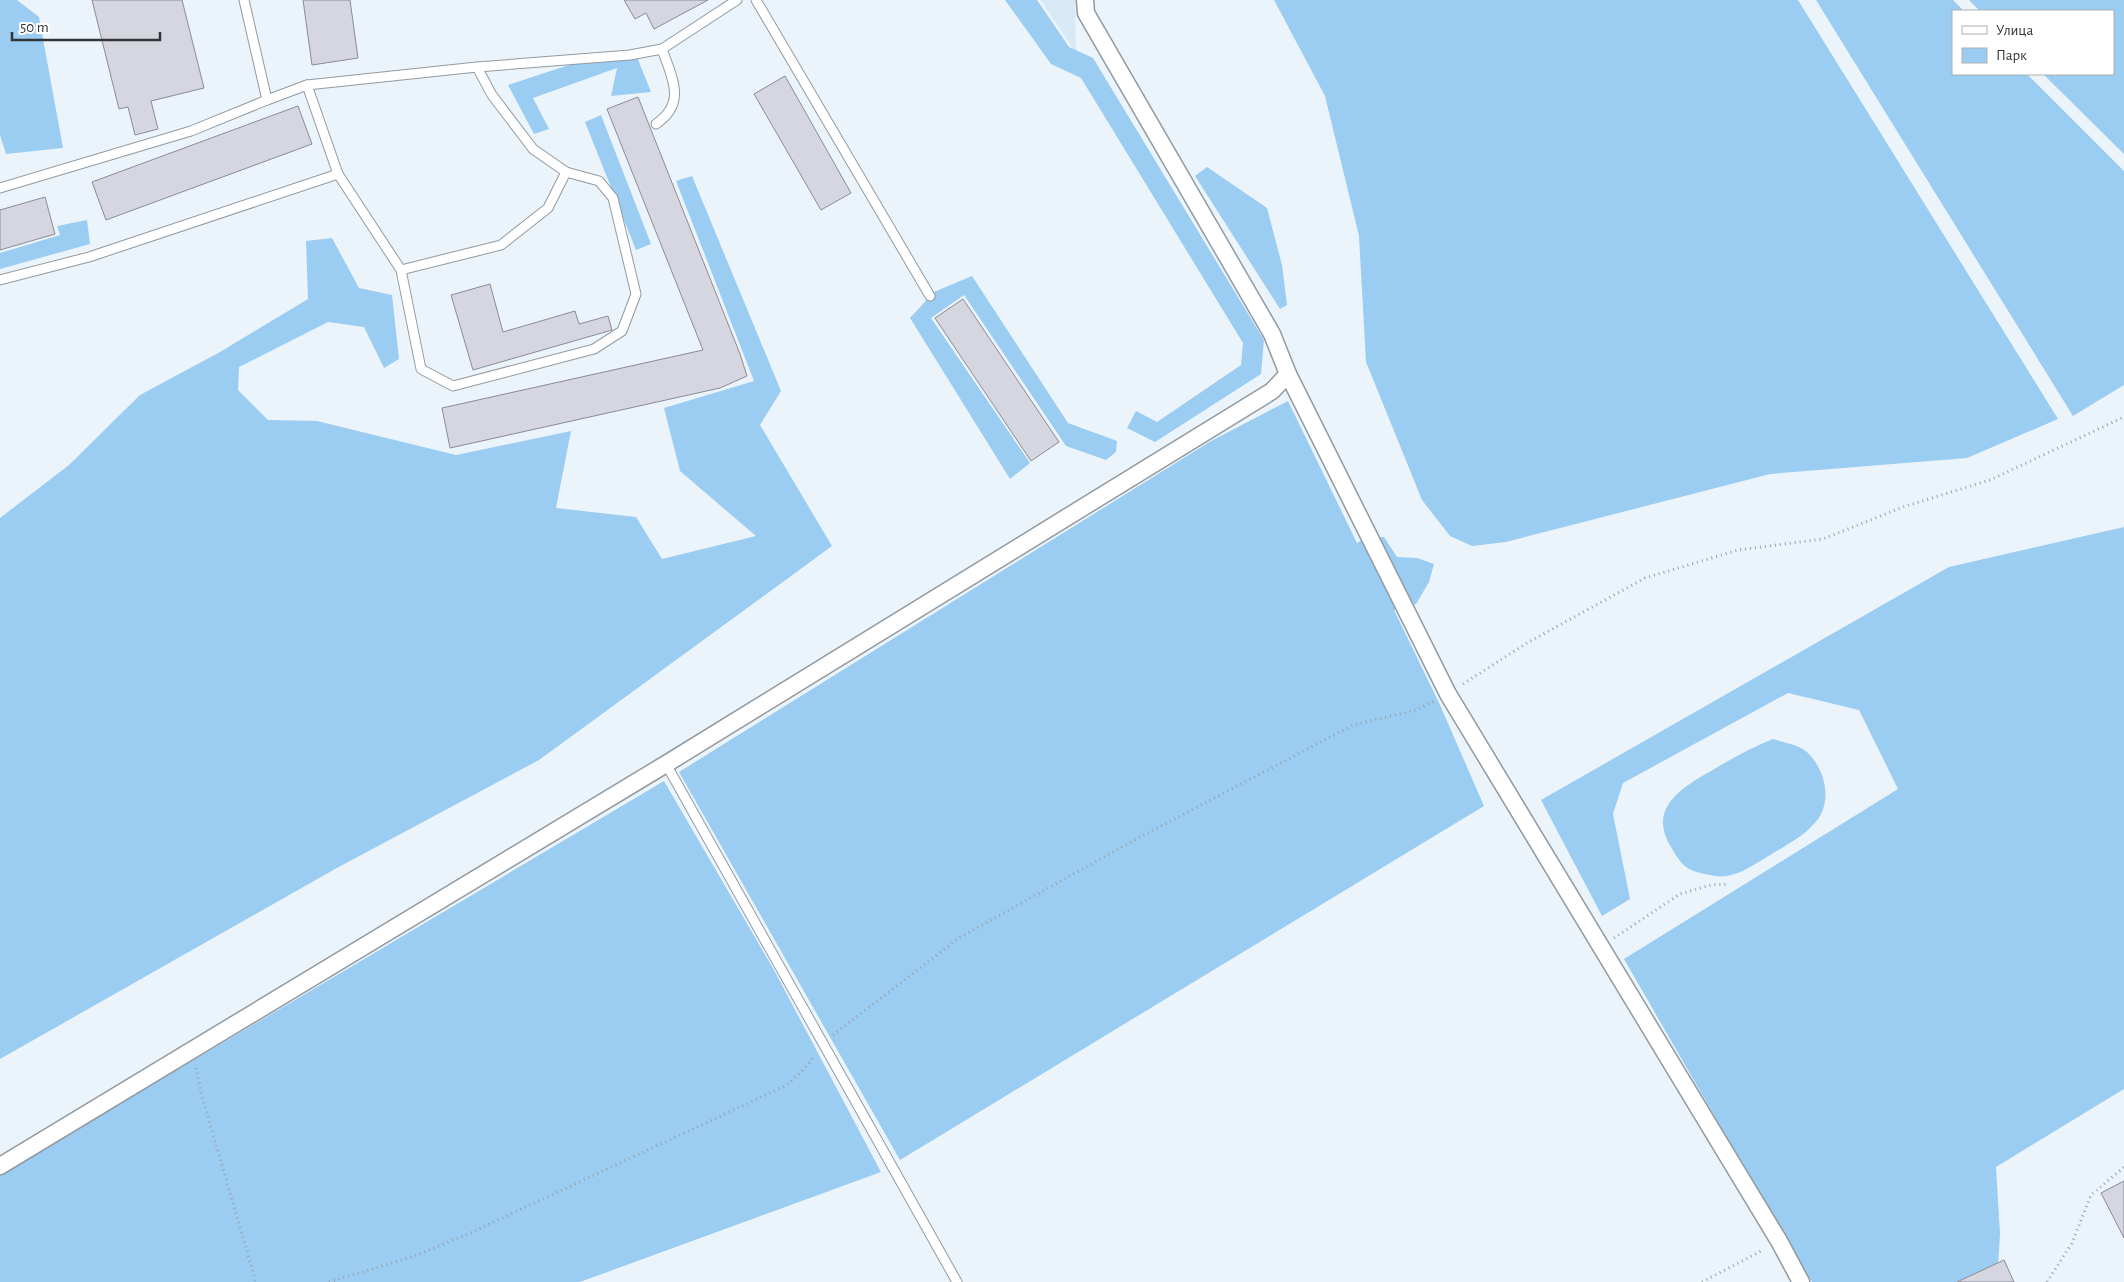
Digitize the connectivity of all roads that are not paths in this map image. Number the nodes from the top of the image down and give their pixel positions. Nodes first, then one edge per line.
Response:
1 (244, 0) edge
2 (737, 0) edge
3 (756, 0) edge
4 (1085, 0) edge
5 (662, 49) junction
6 (477, 67) junction
7 (307, 85) junction
8 (267, 100) junction
9 (656, 124) dead end
10 (566, 172) junction
11 (338, 174) junction
12 (0, 188) edge
13 (401, 270) junction
14 (0, 280) edge
15 (930, 296) dead end
16 (1288, 374) junction
17 (666, 764) junction
18 (0, 1166) edge
19 (957, 1282) edge
20 (1801, 1282) edge

1 - 8 lane
2 - 5 lane
3 - 15 lane
4 - 16 street
5 - 6 lane
5 - 9 lane
6 - 7 lane
6 - 10 lane
7 - 8 lane
7 - 11 lane
8 - 12 lane
10 - 13 lane
10 - 13 lane
11 - 13 lane
11 - 14 lane
16 - 17 street
16 - 20 street
17 - 18 street
17 - 19 lane

